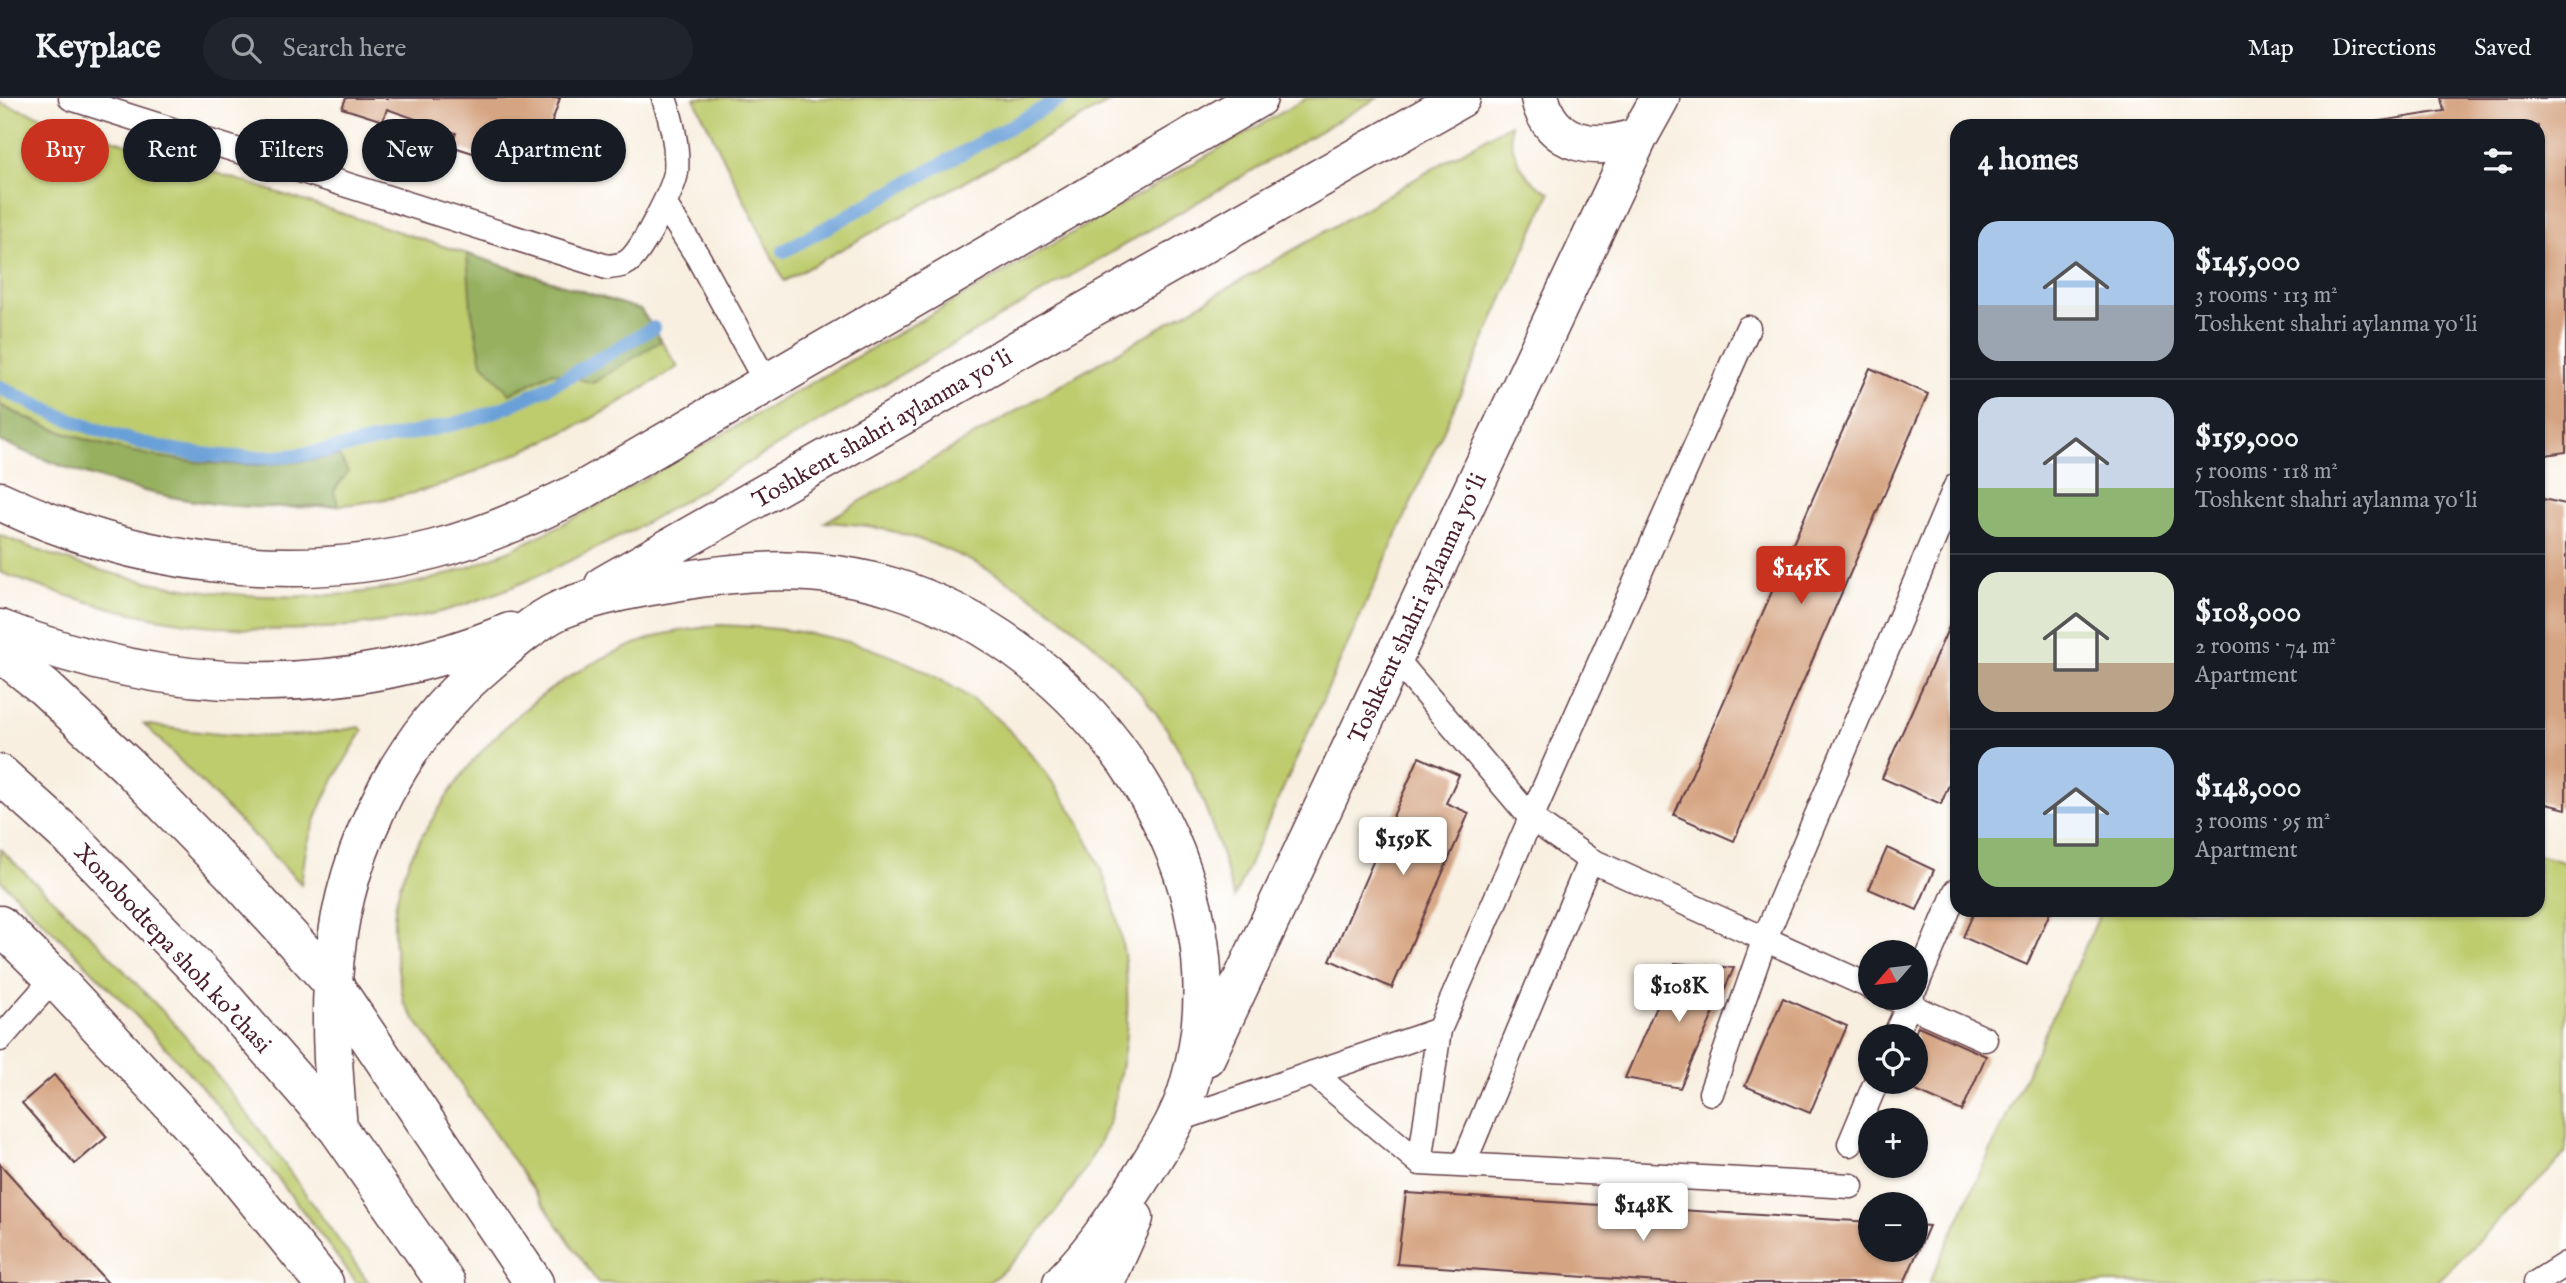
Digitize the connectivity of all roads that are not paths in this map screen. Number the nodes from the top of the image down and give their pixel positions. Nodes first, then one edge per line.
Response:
1 (71, 98) edge
2 (664, 98) edge
3 (1258, 98) edge
4 (1461, 98) edge
5 (1540, 98) edge
6 (1660, 98) edge
7 (1639, 136) junction
8 (665, 205) junction
9 (1748, 328) dead end
10 (767, 384) junction
11 (0, 500) edge
12 (1950, 500) edge
13 (558, 611) junction
14 (0, 629) edge
15 (0, 652) edge
16 (1394, 657) junction
17 (0, 774) edge
18 (1531, 818) junction
19 (1590, 860) junction
20 (1950, 904) edge
21 (0, 925) edge
22 (1765, 938) junction
23 (1928, 951) edge
24 (54, 978) junction
25 (1858, 981) edge
26 (333, 984) junction
27 (1928, 1008) edge
28 (1439, 1030) junction
29 (0, 1039) edge
30 (1985, 1040) dead end
31 (1313, 1073) junction
32 (1711, 1093) dead end
33 (1871, 1094) edge
34 (1177, 1120) junction
35 (338, 1129) junction
36 (1850, 1144) dead end
37 (1420, 1163) junction
38 (1464, 1165) junction
39 (1851, 1186) dead end
40 (2566, 1264) edge
41 (324, 1283) edge
42 (446, 1283) edge
43 (534, 1283) edge
44 (1062, 1283) edge
45 (1105, 1283) edge
46 (2536, 1283) edge

1 - 8 lane
2 - 8 lane
3 - 10 highway
4 - 13 highway, Toshkent shahri aylanma yoʻli
5 - 7 highway
6 - 7 highway, Toshkent shahri aylanma yoʻli
7 - 16 highway, Toshkent shahri aylanma yoʻli
8 - 10 lane
9 - 18 lane
10 - 11 highway
12 - 22 lane
13 - 14 highway, Toshkent shahri aylanma yoʻli
13 - 26 highway, Toshkent shahri aylanma yoʻli
13 - 34 highway, Toshkent shahri aylanma yoʻli
15 - 26 highway
16 - 18 lane
16 - 34 highway, Toshkent shahri aylanma yoʻli
17 - 35 highway, Xonobodtepa shoh ko'chasi
18 - 19 lane
18 - 28 lane
19 - 22 lane
19 - 38 lane
20 - 23 lane
21 - 24 highway
22 - 25 lane
22 - 32 lane
24 - 29 lane
24 - 41 highway
26 - 35 highway, Toshkent shahri aylanma yoʻli
26 - 43 highway
27 - 30 lane
28 - 31 lane
28 - 37 lane
31 - 34 lane
31 - 37 lane
33 - 36 lane
34 - 44 highway, Toshkent shahri aylanma yoʻli
34 - 45 highway, Toshkent shahri aylanma yoʻli
35 - 42 highway, Xonobodtepa shoh ko'chasi
37 - 38 lane
38 - 39 lane
40 - 46 lane

